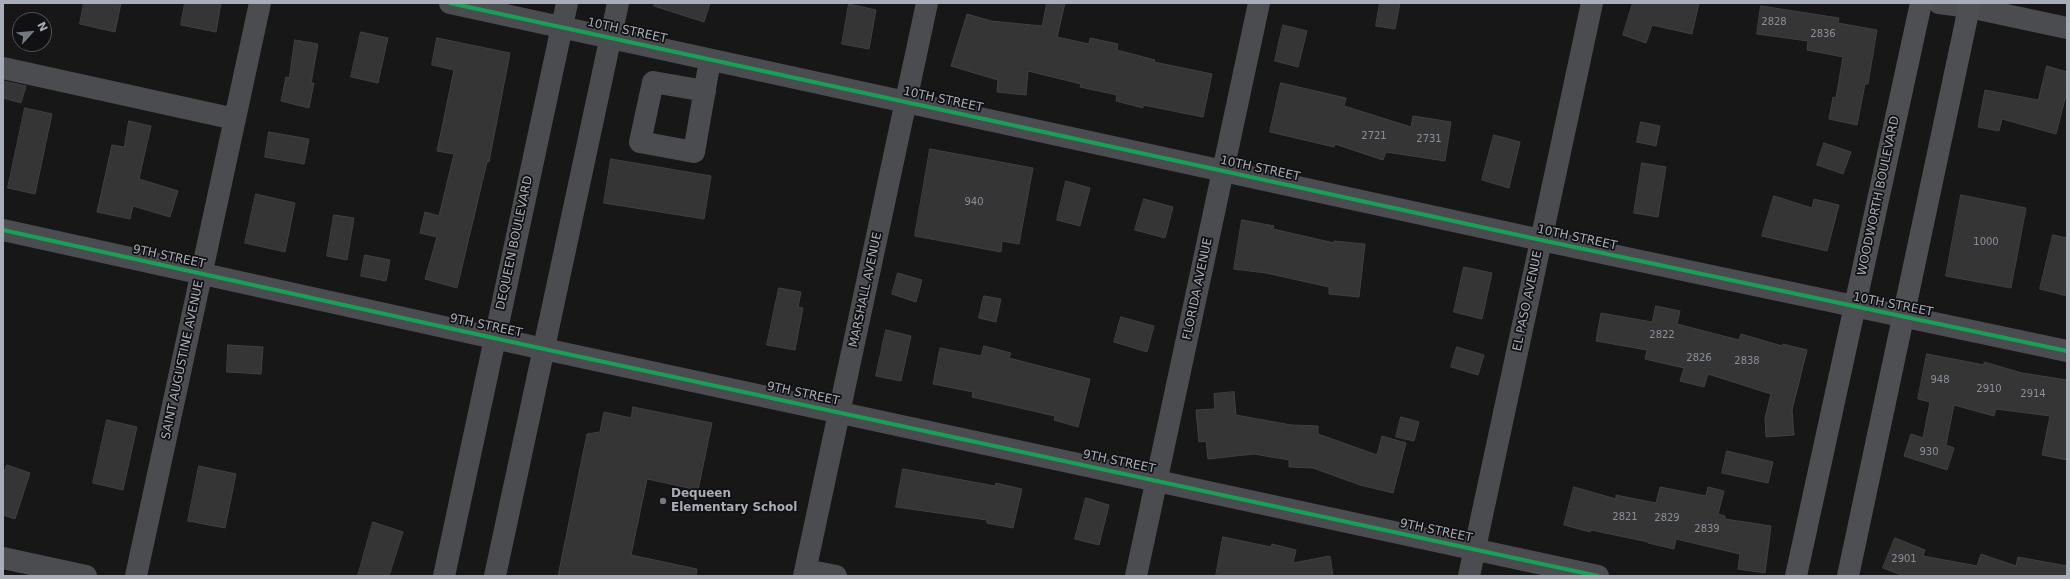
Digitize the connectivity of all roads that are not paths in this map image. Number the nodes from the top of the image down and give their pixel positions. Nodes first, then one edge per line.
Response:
1 (260, 3) edge
2 (450, 3) edge
3 (567, 3) edge
4 (618, 3) edge
5 (927, 3) edge
6 (1259, 3) edge
7 (1592, 3) edge
8 (1921, 3) edge
9 (1939, 3) edge
10 (1969, 5) edge
11 (562, 27) junction
12 (2067, 28) edge
13 (611, 38) junction
14 (710, 60) junction
15 (3, 68) edge
16 (705, 91) dead end
17 (906, 102) junction
18 (235, 119) junction
19 (1223, 171) junction
20 (3, 230) edge
21 (1541, 240) junction
22 (202, 274) junction
23 (1854, 308) junction
24 (1904, 317) junction
25 (495, 338) junction
26 (544, 349) junction
27 (2067, 351) edge
28 (840, 412) junction
29 (1156, 481) junction
30 (1475, 549) junction
31 (3, 558) edge
32 (805, 573) edge
33 (86, 576) edge
34 (136, 576) edge
35 (444, 576) edge
36 (495, 576) edge
37 (836, 576) edge
38 (1136, 576) edge
39 (1469, 576) edge
40 (1598, 576) edge
41 (1796, 576) edge
42 (1848, 576) edge

1 - 18 street, SAINT AUGUSTINE AVENUE
2 - 11 street, 10TH STREET
3 - 11 street, DEQUEEN BOULEVARD
4 - 13 street
5 - 17 street, MARSHALL AVENUE
6 - 19 street, FLORIDA AVENUE
7 - 21 street, EL PASO AVENUE
8 - 23 main road, WOODWORTH BOULEVARD
9 - 10 street
10 - 12 street
10 - 24 main road
11 - 13 street, 10TH STREET
11 - 25 street, DEQUEEN BOULEVARD
13 - 14 street, 10TH STREET
13 - 26 street
14 - 16 street
14 - 17 street, 10TH STREET
15 - 18 street
17 - 19 street, 10TH STREET
17 - 28 street, MARSHALL AVENUE
18 - 22 street, SAINT AUGUSTINE AVENUE
19 - 21 street, 10TH STREET
19 - 29 street, FLORIDA AVENUE
20 - 22 street, 9TH STREET
21 - 23 street, 10TH STREET
21 - 30 street, EL PASO AVENUE
22 - 25 street, 9TH STREET
22 - 34 street, SAINT AUGUSTINE AVENUE
23 - 24 street, 10TH STREET
23 - 41 main road, WOODWORTH BOULEVARD
24 - 27 street, 10TH STREET
24 - 42 main road
25 - 26 street, 9TH STREET
25 - 35 street, DEQUEEN BOULEVARD
26 - 28 street, 9TH STREET
26 - 36 street
28 - 29 street, 9TH STREET
28 - 32 street, MARSHALL AVENUE
29 - 30 street, 9TH STREET
29 - 38 street, FLORIDA AVENUE
30 - 39 street, EL PASO AVENUE
30 - 40 street, 9TH STREET
31 - 33 street
32 - 37 street

